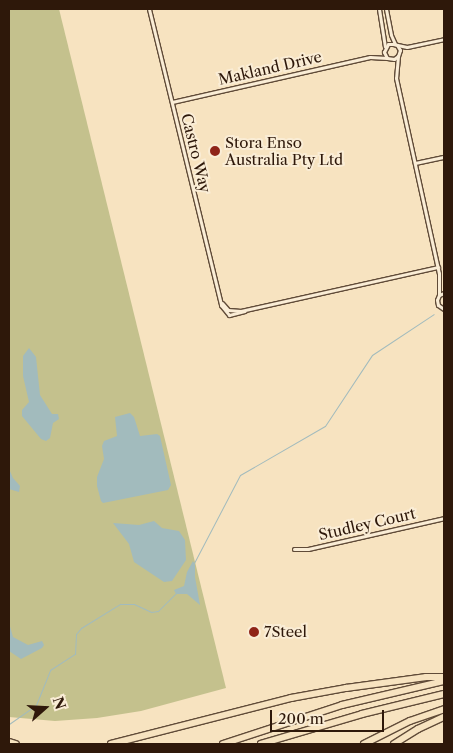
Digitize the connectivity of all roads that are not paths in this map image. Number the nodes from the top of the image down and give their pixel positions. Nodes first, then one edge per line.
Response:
1 (149, 9) edge
2 (379, 9) edge
3 (386, 9) edge
4 (444, 39) edge
5 (396, 45) junction
6 (407, 47) junction
7 (384, 49) junction
8 (399, 56) junction
9 (373, 57) junction
10 (388, 58) junction
11 (396, 70) junction
12 (172, 102) junction
13 (444, 156) edge
14 (415, 163) junction
15 (438, 267) junction
16 (441, 284) junction
17 (444, 289) edge
18 (444, 293) edge
19 (439, 295) junction
20 (444, 309) edge
21 (444, 518) edge
22 (294, 550) dead end
23 (444, 679) edge
24 (444, 694) edge
25 (444, 709) edge
26 (444, 717) edge
27 (9, 742) edge
28 (16, 744) edge
29 (111, 744) edge
30 (223, 744) edge
31 (262, 744) edge
32 (364, 744) edge
33 (394, 744) edge

1 - 12 street, Castro Way
2 - 7 street
3 - 5 street
4 - 6 street
5 - 6 street
5 - 7 street, Makland Drive
5 - 8 street
6 - 8 street
7 - 9 street, Makland Drive
7 - 10 street
8 - 10 street
8 - 11 street
9 - 10 street, Makland Drive
9 - 12 street, Makland Drive
10 - 11 street
11 - 14 street
12 - 15 street, Castro Way
13 - 14 street
14 - 15 street
15 - 16 street
16 - 17 street
16 - 19 street
18 - 19 street
19 - 20 street
21 - 22 street, Studley Court
23 - 29 highway
23 - 30 highway
24 - 31 highway
25 - 32 highway
26 - 33 highway
27 - 28 highway

